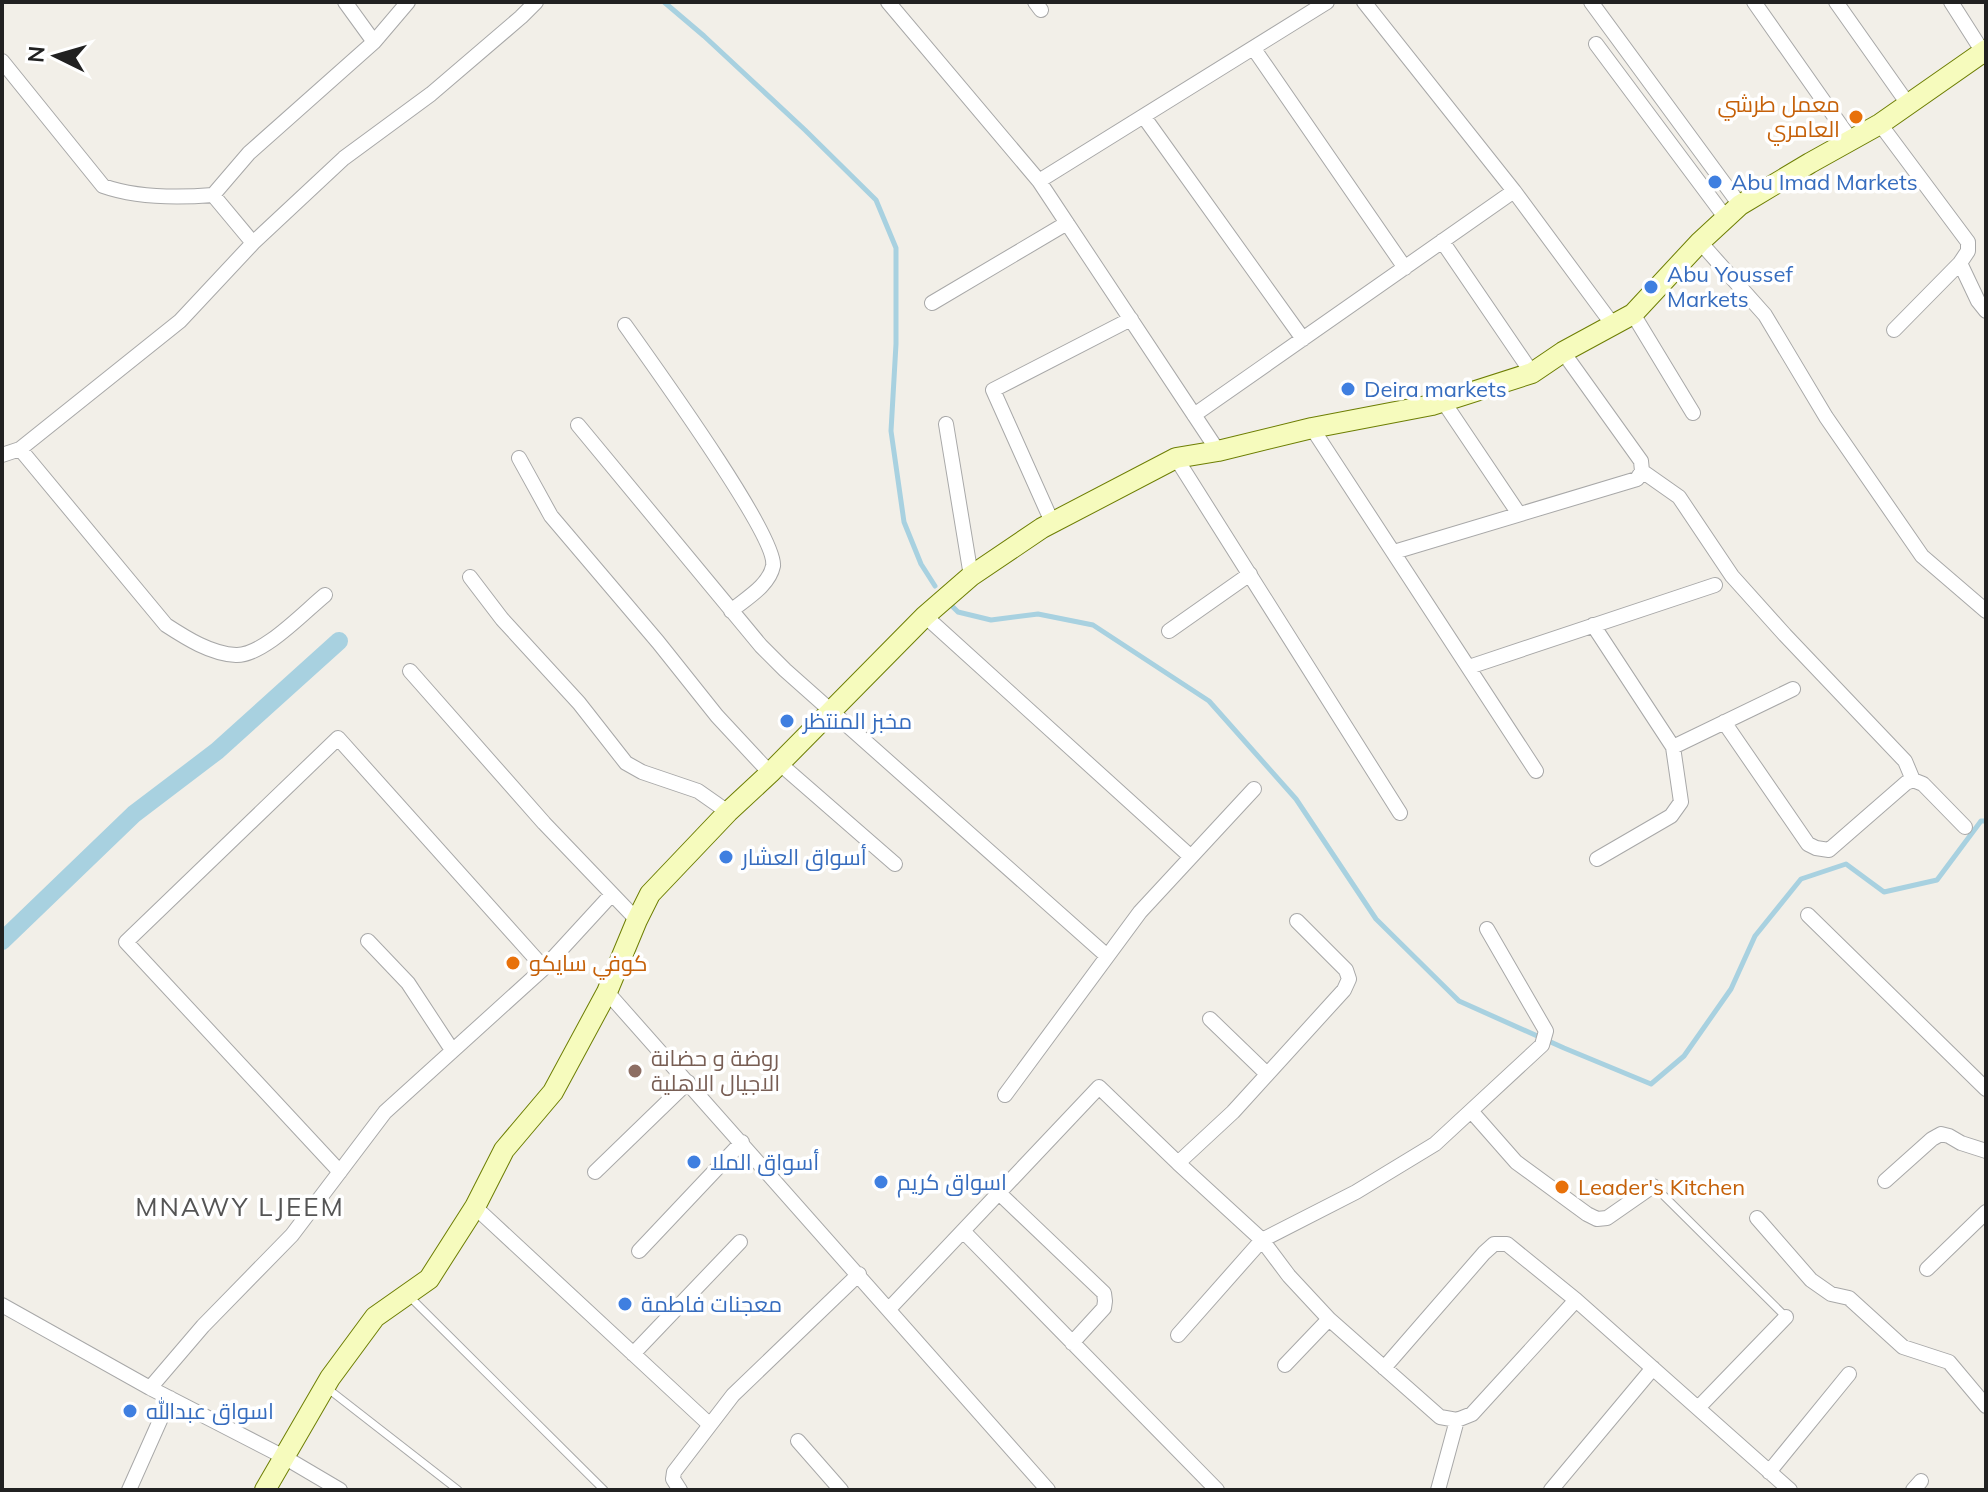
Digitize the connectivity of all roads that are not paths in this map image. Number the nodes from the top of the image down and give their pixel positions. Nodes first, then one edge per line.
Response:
1 (345, 2) edge
2 (408, 2) edge
3 (536, 2) edge
4 (888, 2) edge
5 (1327, 2) edge
6 (1364, 2) edge
7 (1591, 2) edge
8 (1754, 2) edge
9 (1836, 2) edge
10 (1951, 2) edge
11 (374, 42) junction
12 (1596, 44) dead end
13 (1254, 49) junction
14 (1985, 53) edge
15 (2, 61) edge
16 (1908, 104) junction
17 (1144, 117) junction
18 (1880, 124) junction
19 (1851, 140) junction
20 (1039, 181) junction
21 (1514, 191) junction
22 (213, 195) junction
23 (1732, 211) junction
24 (1067, 223) junction
25 (1442, 241) junction
26 (1700, 242) junction
27 (253, 243) junction
28 (1960, 263) junction
29 (1405, 268) junction
30 (932, 303) dead end
31 (1986, 311) edge
32 (1633, 314) junction
33 (1131, 319) junction
34 (625, 325) dead end
35 (1613, 325) junction
36 (1894, 330) dead end
37 (1303, 339) junction
38 (1563, 352) junction
39 (1532, 373) junction
40 (1443, 401) junction
41 (1693, 413) dead end
42 (1194, 415) junction
43 (946, 424) dead end
44 (578, 425) dead end
45 (1312, 428) junction
46 (20, 449) junction
47 (1218, 451) junction
48 (3, 454) edge
49 (519, 458) dead end
50 (1176, 458) junction
51 (1642, 471) junction
52 (1519, 514) junction
53 (1052, 522) junction
54 (1394, 552) junction
55 (1250, 574) junction
56 (971, 576) junction
57 (470, 577) dead end
58 (1715, 585) dead end
59 (325, 595) dead end
60 (731, 611) junction
61 (1986, 611) edge
62 (925, 616) junction
63 (1593, 625) junction
64 (1169, 631) dead end
65 (1469, 667) junction
66 (410, 671) dead end
67 (1793, 689) dead end
68 (831, 710) junction
69 (1724, 722) junction
70 (1673, 747) junction
71 (774, 768) junction
72 (1536, 771) dead end
73 (1913, 780) junction
74 (1254, 789) dead end
75 (728, 812) junction
76 (1400, 813) dead end
77 (1965, 827) dead end
78 (1191, 857) junction
79 (1597, 859) dead end
80 (895, 864) dead end
81 (612, 894) junction
82 (1808, 915) dead end
83 (637, 920) junction
84 (1297, 921) dead end
85 (1487, 929) dead end
86 (368, 941) dead end
87 (1107, 956) junction
88 (544, 968) junction
89 (607, 992) junction
90 (1210, 1019) dead end
91 (452, 1050) junction
92 (1267, 1074) junction
93 (688, 1082) junction
94 (1986, 1089) edge
95 (1005, 1095) dead end
96 (1472, 1112) junction
97 (742, 1142) junction
98 (1986, 1151) edge
99 (1178, 1163) junction
100 (340, 1172) junction
101 (595, 1172) dead end
102 (1885, 1181) dead end
103 (1653, 1186) joint
104 (999, 1193) junction
105 (475, 1207) junction
106 (1986, 1212) edge
107 (1757, 1218) dead end
108 (963, 1231) junction
109 (1262, 1240) junction
110 (740, 1242) dead end
111 (639, 1251) dead end
112 (1927, 1269) dead end
113 (859, 1274) junction
114 (407, 1295) junction
115 (1576, 1300) junction
116 (2, 1305) edge
117 (889, 1309) junction
118 (1786, 1317) joint
119 (1329, 1319) junction
120 (1178, 1335) dead end
121 (1072, 1343) junction
122 (633, 1354) junction
123 (1285, 1365) dead end
124 (1384, 1368) junction
125 (1653, 1368) junction
126 (1849, 1374) dead end
127 (325, 1386) junction
128 (150, 1388) junction
129 (170, 1398) junction
130 (1986, 1406) edge
131 (1698, 1408) junction
132 (1457, 1420) junction
133 (710, 1425) junction
134 (798, 1441) dead end
135 (284, 1457) junction
136 (1769, 1472) junction
137 (129, 1490) edge
138 (265, 1490) edge
139 (340, 1490) edge
140 (458, 1490) edge
141 (604, 1490) edge
142 (680, 1490) edge
143 (841, 1490) edge
144 (1048, 1490) edge
145 (1217, 1490) edge
146 (1438, 1490) edge
147 (1551, 1490) edge
148 (1790, 1490) edge

1 - 11 street
2 - 11 street
3 - 27 street
4 - 20 street
5 - 13 street
6 - 21 street
7 - 23 street
8 - 19 street
9 - 16 street
10 - 14 street
11 - 22 street
12 - 23 street
13 - 17 street
13 - 29 street
14 - 16 street
15 - 22 street
16 - 18 street
17 - 20 street
17 - 37 street
18 - 19 street
18 - 28 street
19 - 23 street
20 - 24 street
21 - 25 street
21 - 35 street
22 - 27 street
23 - 26 street
24 - 30 street
24 - 33 street
25 - 29 street
25 - 39 street
26 - 32 street
26 - 61 street
27 - 46 street
28 - 31 street
28 - 36 street
29 - 37 street
32 - 35 street
32 - 41 street
33 - 42 street
33 - 53 street
34 - 60 street
35 - 38 street
37 - 42 street
38 - 39 street
38 - 51 street
39 - 40 street
40 - 45 street
40 - 52 street
42 - 47 street
43 - 56 street
44 - 60 street
45 - 47 street
45 - 54 street
46 - 48 street
46 - 59 street
47 - 50 street
49 - 71 street
50 - 53 street
50 - 55 street
51 - 52 street
51 - 73 street
52 - 54 street
53 - 56 street
54 - 65 street
55 - 64 street
55 - 76 street
56 - 62 street
57 - 75 street
58 - 63 street
60 - 68 street
62 - 68 street
62 - 78 street
63 - 65 street
63 - 70 street
65 - 72 street
66 - 81 street
67 - 69 street
68 - 71 street
68 - 87 street
69 - 70 street
69 - 73 street
70 - 79 street
71 - 75 street
71 - 80 street
73 - 77 street
74 - 78 street
75 - 83 street
78 - 87 street
81 - 83 street
81 - 88 street
82 - 94 street
83 - 89 street
84 - 92 street
85 - 96 street
86 - 91 street
87 - 95 street
88 - 91 street
88 - 100 street
89 - 93 street
89 - 105 street
90 - 92 street
91 - 100 street
92 - 99 street
93 - 97 street
93 - 101 street
96 - 103 street
96 - 109 street
97 - 111 street
97 - 113 street
98 - 102 street
99 - 104 street
99 - 109 street
100 - 128 street
103 - 118 lane
104 - 108 street
104 - 121 street
105 - 114 street
105 - 122 street
106 - 112 street
107 - 130 street
108 - 117 street
108 - 121 street
109 - 119 street
109 - 120 street
110 - 122 street
113 - 117 street
113 - 133 street
114 - 127 street
114 - 141 lane
115 - 124 street
115 - 125 street
115 - 132 street
116 - 128 street
117 - 144 street
118 - 131 street
119 - 123 street
119 - 124 street
121 - 145 street
122 - 133 street
124 - 132 street
125 - 131 street
125 - 147 street
126 - 136 street
127 - 135 street
127 - 140 lane
128 - 129 street
129 - 135 street
129 - 137 street
131 - 136 street
132 - 146 street
133 - 142 street
134 - 143 street
135 - 138 street
135 - 139 street
136 - 148 street

